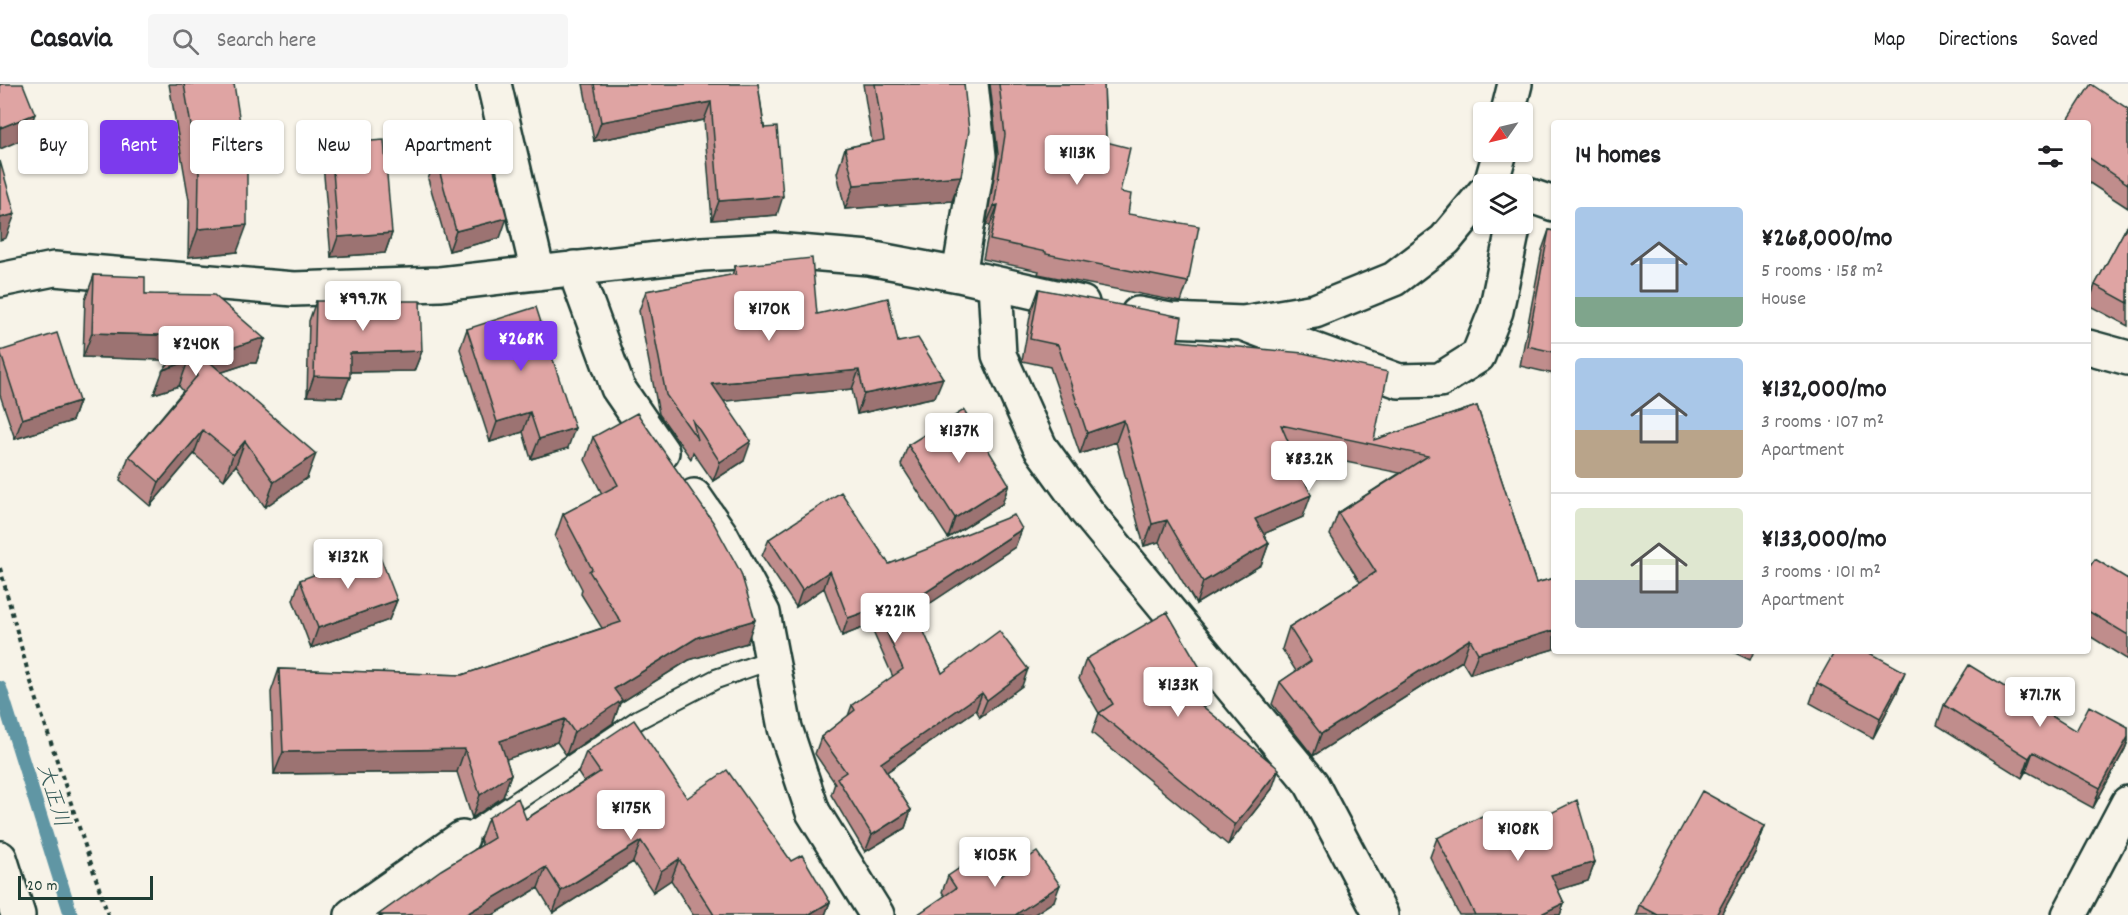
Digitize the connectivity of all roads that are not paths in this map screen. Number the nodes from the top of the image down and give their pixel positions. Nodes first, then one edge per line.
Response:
1 (494, 84) edge
2 (971, 84) edge
3 (1515, 84) edge
4 (1510, 102) edge
5 (1533, 195) edge
6 (1551, 203) edge
7 (1473, 209) edge
8 (1512, 234) edge
9 (574, 268) junction
10 (538, 273) junction
11 (958, 275) junction
12 (0, 280) edge
13 (995, 284) junction
14 (1243, 323) junction
15 (2091, 347) edge
16 (2128, 358) edge
17 (773, 660) junction
18 (2128, 803) edge
19 (462, 838) joint
20 (0, 858) edge
21 (18, 915) edge
22 (352, 915) edge
23 (877, 915) edge
24 (1381, 915) edge
25 (2069, 915) edge

1 - 10 street
2 - 11 street
3 - 4 street
5 - 6 street
7 - 14 street
8 - 14 street
9 - 10 street
9 - 11 street
9 - 17 street
10 - 12 street
11 - 13 street
13 - 14 street
13 - 24 street
15 - 16 street
17 - 19 lane
17 - 23 street
18 - 25 street
19 - 22 street
20 - 21 street

